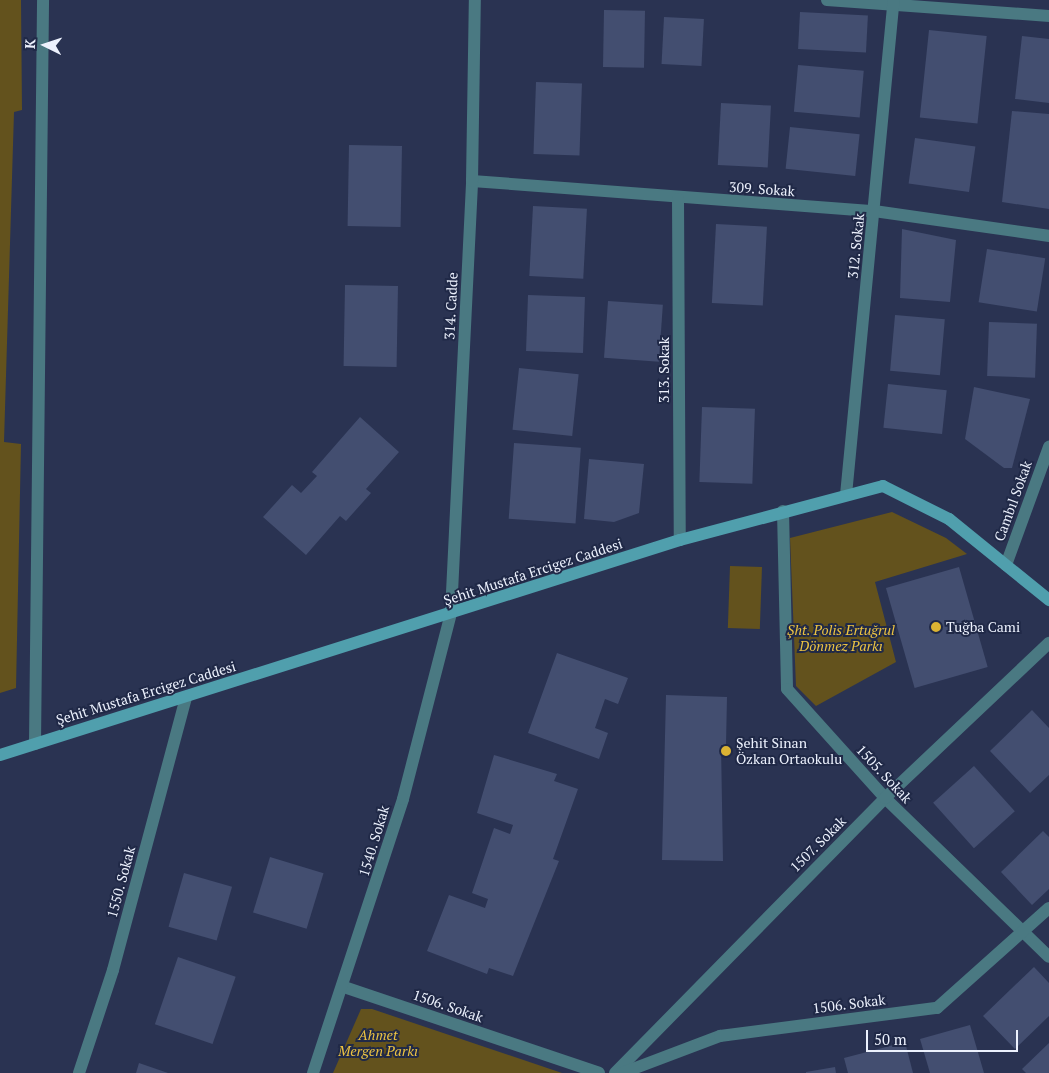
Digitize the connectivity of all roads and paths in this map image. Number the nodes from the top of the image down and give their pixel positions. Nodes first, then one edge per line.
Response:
1 (42, 0) edge
2 (475, 0) edge
3 (827, 0) edge
4 (894, 2) edge
5 (1049, 16) edge
6 (472, 181) junction
7 (678, 199) junction
8 (874, 211) junction
9 (1049, 236) edge
10 (1049, 447) edge
11 (846, 495) junction
12 (782, 511) junction
13 (680, 540) junction
14 (1006, 566) junction
15 (1049, 600) edge
16 (451, 613) junction
17 (1049, 643) edge
18 (186, 697) junction
19 (36, 744) junction
20 (0, 755) edge
21 (884, 798) junction
22 (1049, 908) edge
23 (1023, 932) junction
24 (1049, 957) edge
25 (344, 987) junction
26 (79, 1073) edge
27 (313, 1073) edge
28 (599, 1073) edge
29 (615, 1073) edge
30 (622, 1073) edge

1 - 19 street
2 - 6 street, 314. Cadde
3 - 4 street
4 - 5 street
4 - 8 street, 312. Sokak
6 - 7 street, 309. Sokak
6 - 16 street, 314. Cadde
7 - 8 street, 309. Sokak
7 - 13 street, 313. Sokak
8 - 9 street, 309. Sokak
8 - 11 street, 312. Sokak
10 - 14 street, Cambıl Sokak
11 - 12 main road, Şehit Mustafa Ercigez Caddesi
11 - 14 main road, Şehit Mustafa Ercigez Caddesi
12 - 13 main road, Şehit Mustafa Ercigez Caddesi
12 - 21 street, 1505. Sokak
13 - 16 main road, Şehit Mustafa Ercigez Caddesi
14 - 15 main road, Şehit Mustafa Ercigez Caddesi
16 - 18 main road, Şehit Mustafa Ercigez Caddesi
16 - 25 street, 1540. Sokak
17 - 21 street, 1507. Sokak
18 - 19 main road, Şehit Mustafa Ercigez Caddesi
18 - 26 street, 1550. Sokak
19 - 20 main road, Şehit Mustafa Ercigez Caddesi
21 - 23 street, 1505. Sokak
21 - 29 street, 1507. Sokak
22 - 23 street, 1506. Sokak
23 - 24 street, 1505. Sokak
23 - 30 street, 1506. Sokak
25 - 27 street, 1540. Sokak
25 - 28 street, 1506. Sokak

